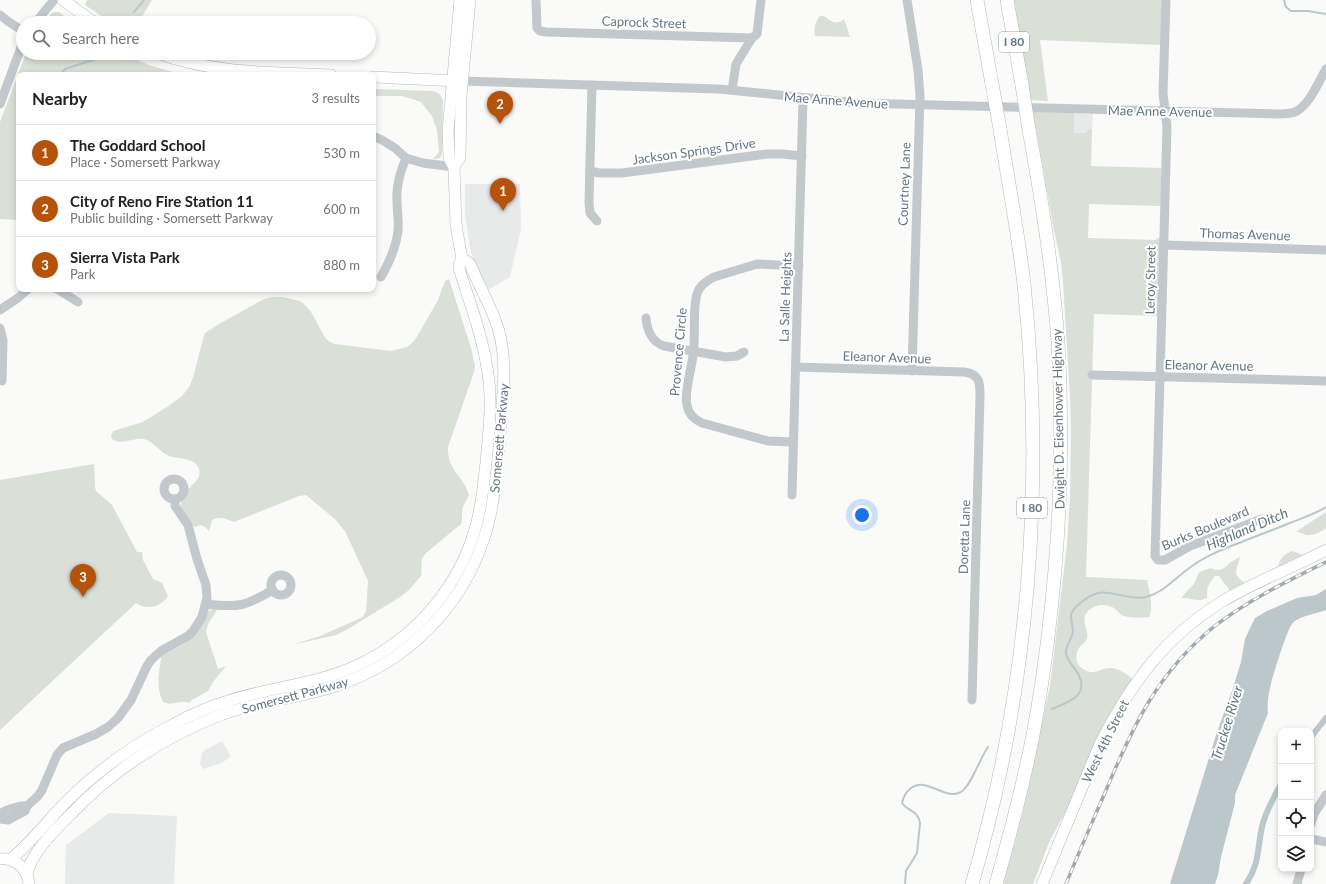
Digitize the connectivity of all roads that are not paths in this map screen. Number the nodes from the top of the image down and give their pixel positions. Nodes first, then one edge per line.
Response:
1 (54, 0) edge
2 (63, 0) edge
3 (460, 0) edge
4 (470, 0) edge
5 (536, 0) edge
6 (760, 0) edge
7 (907, 0) edge
8 (977, 0) edge
9 (1007, 0) edge
10 (1166, 0) edge
11 (0, 15) edge
12 (41, 16) edge
13 (85, 16) edge
14 (16, 27) edge
15 (752, 38) junction
16 (16, 60) edge
17 (181, 60) edge
18 (1326, 69) edge
19 (259, 72) edge
20 (376, 77) edge
21 (457, 81) junction
22 (592, 85) junction
23 (732, 90) junction
24 (803, 98) junction
25 (0, 104) edge
26 (919, 105) junction
27 (1166, 111) junction
28 (376, 137) edge
29 (802, 156) junction
30 (406, 158) junction
31 (454, 167) junction
32 (590, 171) junction
33 (597, 221) dead end
34 (1164, 245) junction
35 (1326, 250) edge
36 (462, 259) junction
37 (799, 266) junction
38 (381, 277) dead end
39 (25, 292) edge
40 (62, 292) edge
41 (78, 302) dead end
42 (0, 310) edge
43 (646, 318) dead end
44 (0, 328) edge
45 (694, 352) junction
46 (744, 352) dead end
47 (796, 367) junction
48 (912, 370) junction
49 (1092, 375) dead end
50 (976, 376) joint
51 (1160, 377) junction
52 (2, 381) dead end
53 (1326, 381) edge
54 (793, 442) junction
55 (792, 495) dead end
56 (175, 499) dead end
57 (1262, 519) dead end
58 (1326, 550) edge
59 (1158, 560) joint
60 (273, 590) dead end
61 (206, 604) junction
62 (972, 700) dead end
63 (1326, 795) edge
64 (27, 806) junction
65 (0, 814) edge
66 (1314, 814) edge
67 (0, 820) edge
68 (1314, 840) edge
69 (1326, 842) edge
70 (4, 858) edge
71 (1300, 872) edge
72 (28, 879) edge
73 (972, 884) edge
74 (996, 884) edge
75 (1042, 884) edge
76 (1297, 884) edge

1 - 12 street
2 - 13 main road
3 - 21 main road
4 - 21 main road
5 - 15 street, Caprock Street
6 - 15 street
7 - 26 street, Courtney Lane
8 - 73 highway, Dwight D. Eisenhower Highway / I 80, bridge
9 - 74 highway, Dwight D. Eisenhower Highway / I 80, bridge
10 - 27 street, Leroy Street
11 - 14 street
15 - 23 street
16 - 25 street
17 - 19 main road
18 - 27 street, Mae Anne Avenue
20 - 21 main road, Mae Anne Avenue
21 - 22 street, Mae Anne Avenue
21 - 31 main road, Somersett Parkway
22 - 23 street, Mae Anne Avenue
22 - 32 street
23 - 24 street, Mae Anne Avenue
24 - 26 street, Mae Anne Avenue
24 - 29 street, La Salle Heights
26 - 27 street, Mae Anne Avenue
26 - 48 street, Courtney Lane
27 - 34 street, Leroy Street
28 - 30 street
29 - 32 street, Jackson Springs Drive
29 - 37 street, La Salle Heights
30 - 31 street
30 - 38 street
31 - 36 main road, Somersett Parkway
32 - 33 street
34 - 35 street, Thomas Avenue
34 - 51 street, Leroy Street
36 - 70 main road, Somersett Parkway
36 - 72 main road, Somersett Parkway
37 - 45 street, Provence Circle
37 - 47 street, La Salle Heights
39 - 42 street
40 - 41 street
43 - 45 street
44 - 52 street
45 - 46 street
45 - 54 street, Provence Circle
47 - 48 street, Eleanor Avenue
47 - 54 street, La Salle Heights
48 - 50 street, Eleanor Avenue
49 - 51 street, Eleanor Avenue
50 - 62 street, Doretta Lane
51 - 53 street, Eleanor Avenue
51 - 59 street, Leroy Street
54 - 55 street, La Salle Heights
56 - 61 street
57 - 59 street, Burks Boulevard
58 - 75 main road, West 4th Street
60 - 61 street
61 - 64 street
63 - 66 street
64 - 65 street
64 - 67 street
68 - 69 street
70 - 72 main road
71 - 76 street

